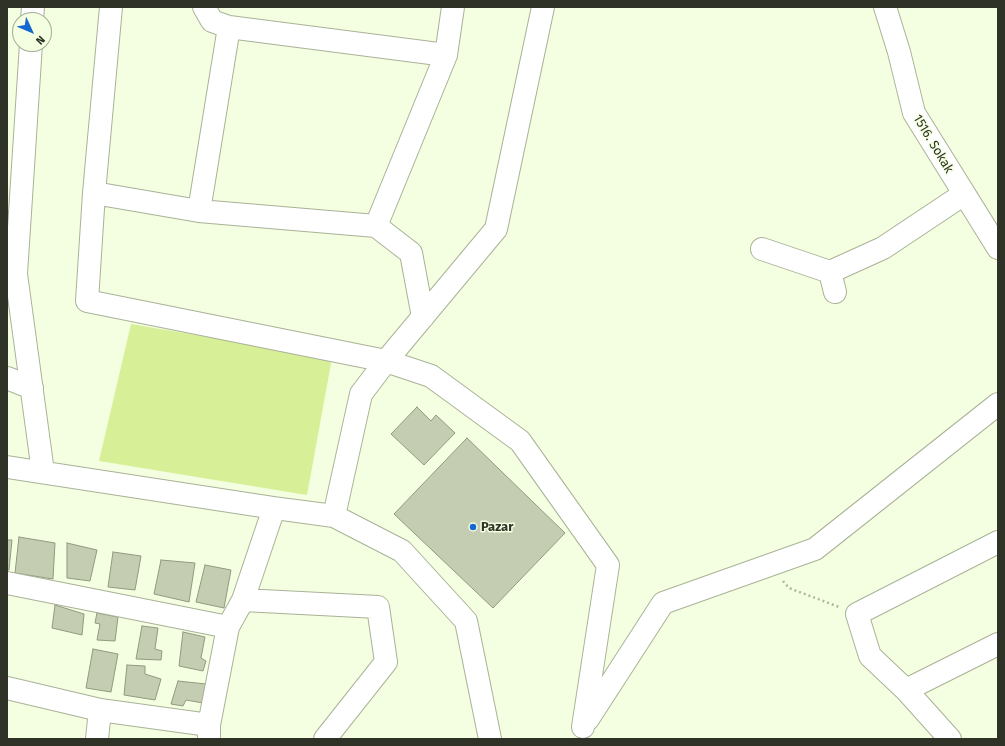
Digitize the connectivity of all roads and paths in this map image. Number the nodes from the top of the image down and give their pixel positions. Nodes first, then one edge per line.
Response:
1 (111, 7) edge
2 (453, 7) edge
3 (543, 7) edge
4 (888, 8) edge
5 (217, 16) edge
6 (30, 52) edge
7 (446, 56) junction
8 (94, 193) junction
9 (964, 194) junction
10 (199, 211) junction
11 (376, 226) junction
12 (998, 248) edge
13 (762, 249) dead end
14 (423, 317) junction
15 (386, 361) junction
16 (7, 378) edge
17 (32, 388) junction
18 (998, 404) edge
19 (7, 467) edge
20 (43, 472) junction
21 (274, 508) junction
22 (334, 516) junction
23 (998, 542) edge
24 (771, 564) junction
25 (7, 583) edge
26 (242, 600) junction
27 (857, 614) junction
28 (228, 627) junction
29 (998, 644) edge
30 (7, 688) edge
31 (906, 690) junction
32 (100, 710) junction
33 (209, 732) edge
34 (580, 733) edge
35 (97, 739) edge
36 (325, 739) edge
37 (490, 739) edge
38 (950, 739) edge

1 - 8 street
2 - 7 street
3 - 14 street
4 - 9 street, 1516. Sokak
5 - 7 street
5 - 10 street
6 - 17 street
7 - 11 street
8 - 10 street
8 - 15 street
9 - 12 street, 1516. Sokak
9 - 13 street
10 - 11 street
11 - 14 street
14 - 15 street
15 - 22 street
15 - 34 street
16 - 17 street
17 - 20 street
18 - 24 street
19 - 20 street
20 - 21 street
21 - 22 street
21 - 26 street
22 - 37 street
23 - 27 street
24 - 27 path
24 - 34 street
25 - 28 street
26 - 28 street
26 - 36 street
27 - 31 street
28 - 33 street
29 - 31 street
30 - 32 street
31 - 38 street
32 - 33 street
32 - 35 street

